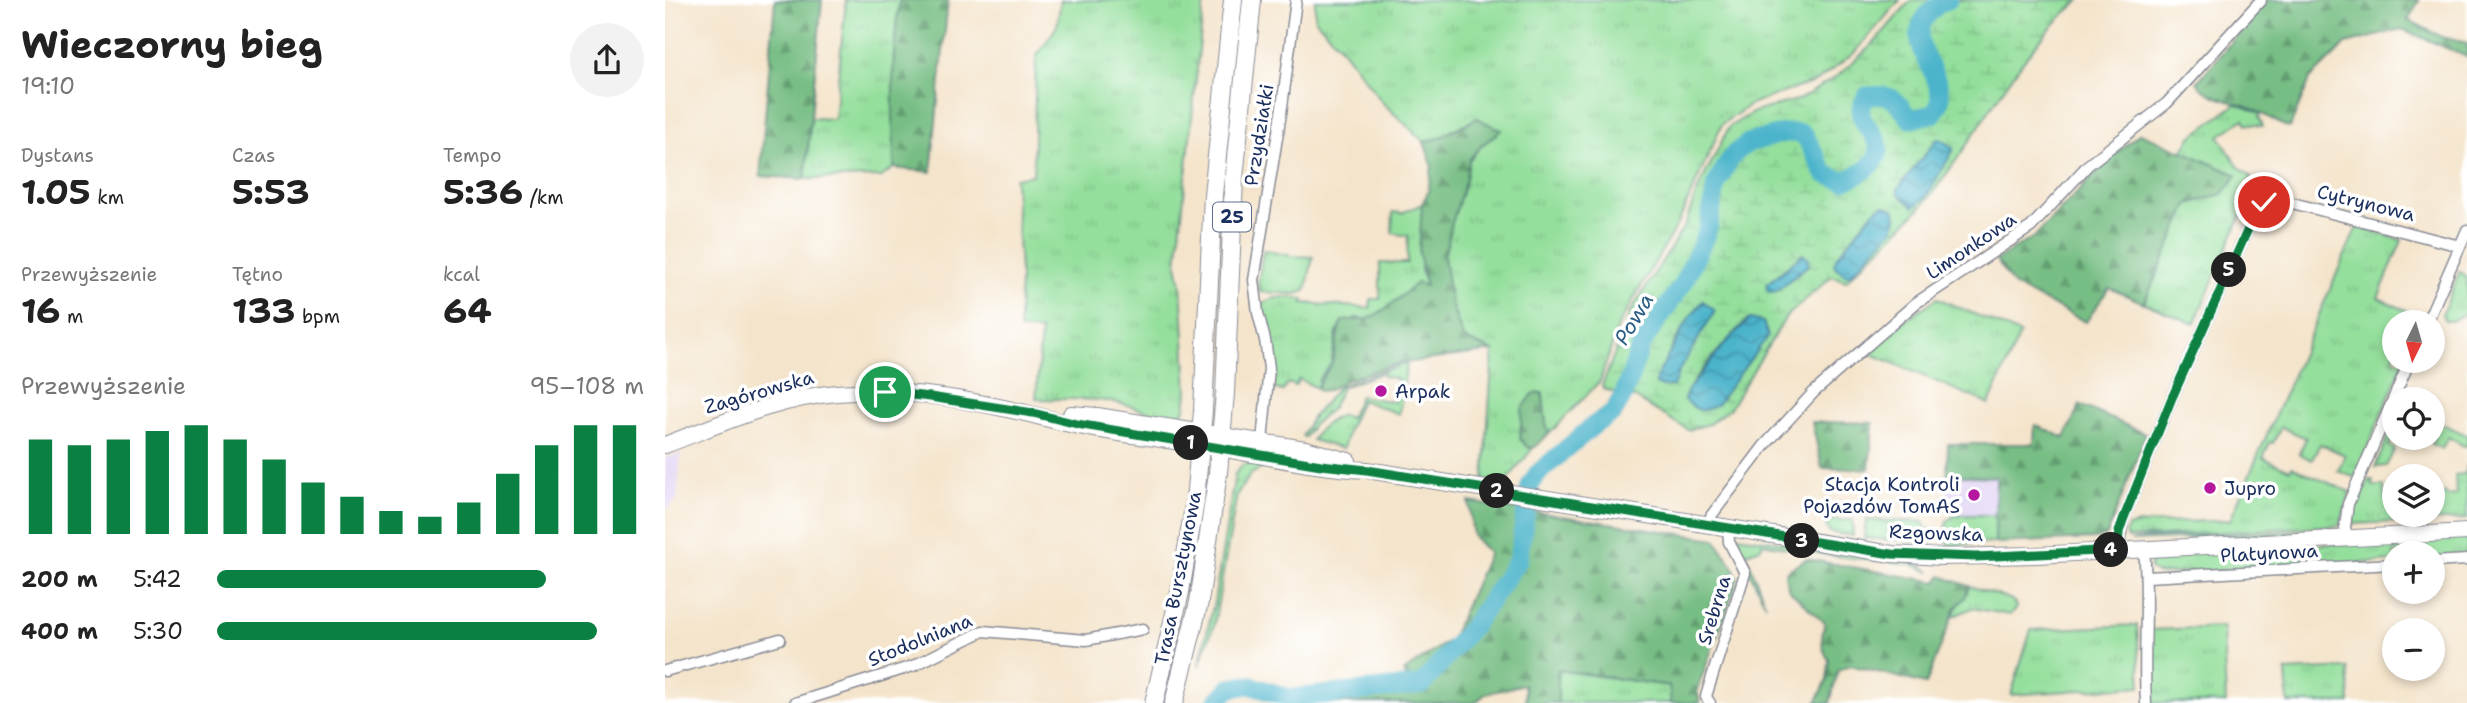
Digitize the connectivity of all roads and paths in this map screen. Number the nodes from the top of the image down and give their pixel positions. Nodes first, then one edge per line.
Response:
1 (1233, 0) edge
2 (1252, 0) edge
3 (1296, 0) edge
4 (2260, 0) edge
5 (2467, 230) edge
6 (2460, 246) junction
7 (2432, 310) edge
8 (2404, 373) edge
9 (1201, 439) junction
10 (1221, 442) junction
11 (1262, 442) junction
12 (665, 444) edge
13 (1285, 452) junction
14 (1710, 526) junction
15 (1728, 528) junction
16 (2467, 532) edge
17 (2346, 539) junction
18 (2144, 549) junction
19 (2118, 550) junction
20 (2467, 561) edge
21 (2445, 562) edge
22 (2382, 565) edge
23 (2147, 576) junction
24 (1143, 629) dead end
25 (780, 639) dead end
26 (665, 671) edge
27 (795, 703) edge
28 (1154, 703) edge
29 (1174, 703) edge
30 (1710, 703) edge
31 (2146, 703) edge

1 - 9 main road, Trasa Bursztynowa / 25
2 - 10 main road, Trasa Bursztynowa / 25
3 - 11 street, Przydziałki
4 - 14 street, Limonkowa
5 - 6 street
6 - 7 street
6 - 19 street, Cytrynowa
8 - 17 street
9 - 10 street, Zagórowska
9 - 12 street, Zagórowska
9 - 28 main road, Trasa Bursztynowa / 25
10 - 11 street, Zagórowska
10 - 13 street, Zagórowska
10 - 29 main road, Trasa Bursztynowa / 25
11 - 13 street, Zagórowska
13 - 14 street, Rzgowska
14 - 15 street, Rzgowska
15 - 19 street, Rzgowska
15 - 30 street, Srebrna
16 - 17 street, Rzgowska
17 - 18 street, Rzgowska
18 - 19 street, Rzgowska
18 - 23 street
20 - 21 street
22 - 23 street, Platynowa
23 - 31 street
24 - 27 street, Stodolniana
25 - 26 street

